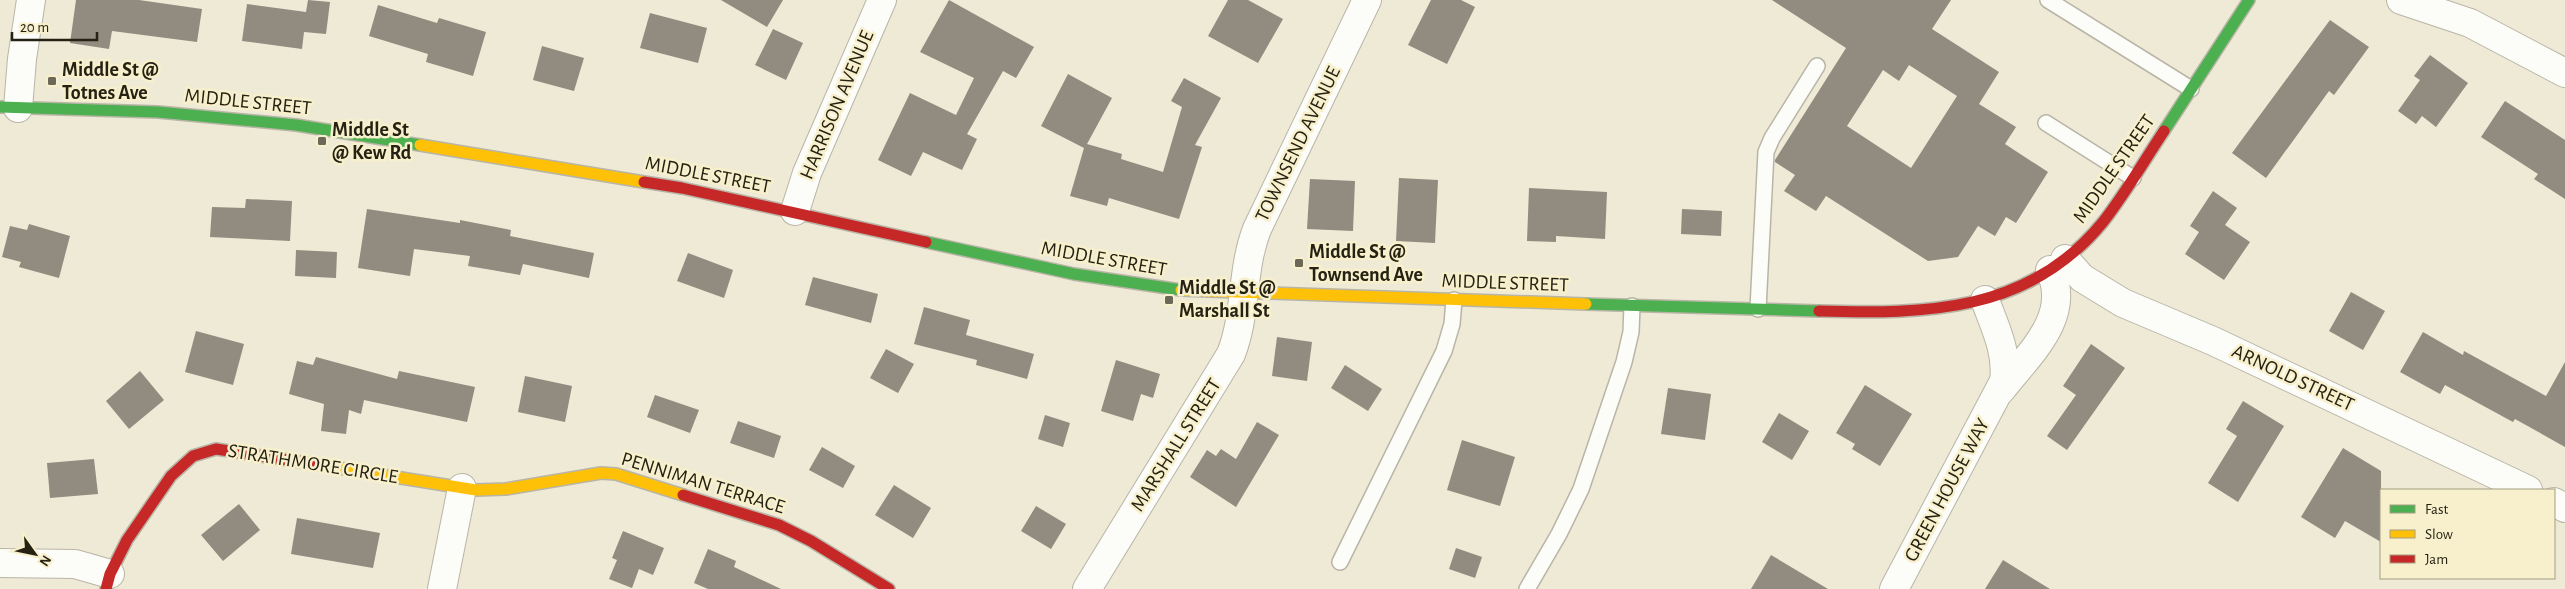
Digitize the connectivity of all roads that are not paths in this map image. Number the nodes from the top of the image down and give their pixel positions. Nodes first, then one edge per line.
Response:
1 (31, 0) edge
2 (882, 0) edge
3 (1367, 0) edge
4 (2048, 0) edge
5 (2249, 0) edge
6 (2401, 0) edge
7 (1817, 66) dead end
8 (2565, 73) edge
9 (2192, 89) junction
10 (9, 107) edge
11 (2046, 122) dead end
12 (2133, 178) junction
13 (795, 211) junction
14 (2058, 265) junction
15 (1244, 293) junction
16 (1454, 300) junction
17 (1985, 300) junction
18 (1632, 306) junction
19 (1758, 309) junction
20 (2000, 391) junction
21 (462, 488) junction
22 (2526, 489) edge
23 (1340, 562) dead end
24 (0, 563) edge
25 (108, 582) edge
26 (442, 589) edge
27 (889, 589) edge
28 (1087, 589) edge
29 (1527, 589) edge
30 (1894, 589) edge

1 - 10 street
2 - 13 street, HARRISON AVENUE
3 - 15 street, TOWNSEND AVENUE
4 - 9 lane
5 - 9 street, MIDDLE STREET
6 - 8 street
7 - 19 lane
9 - 12 street, MIDDLE STREET
10 - 13 street, MIDDLE STREET
11 - 12 lane
12 - 14 street, MIDDLE STREET
13 - 15 street, MIDDLE STREET
14 - 17 street, MIDDLE STREET
14 - 20 street
14 - 22 street, ARNOLD STREET
15 - 16 street, MIDDLE STREET
15 - 28 street, MARSHALL STREET
16 - 18 street, MIDDLE STREET
16 - 23 lane
17 - 19 street, MIDDLE STREET
17 - 20 street
18 - 19 street, MIDDLE STREET
18 - 29 lane
20 - 30 street, GREEN HOUSE WAY
21 - 25 street, STRATHMORE CIRCLE
21 - 26 street
21 - 27 street, PENNIMAN TERRACE
24 - 25 street

